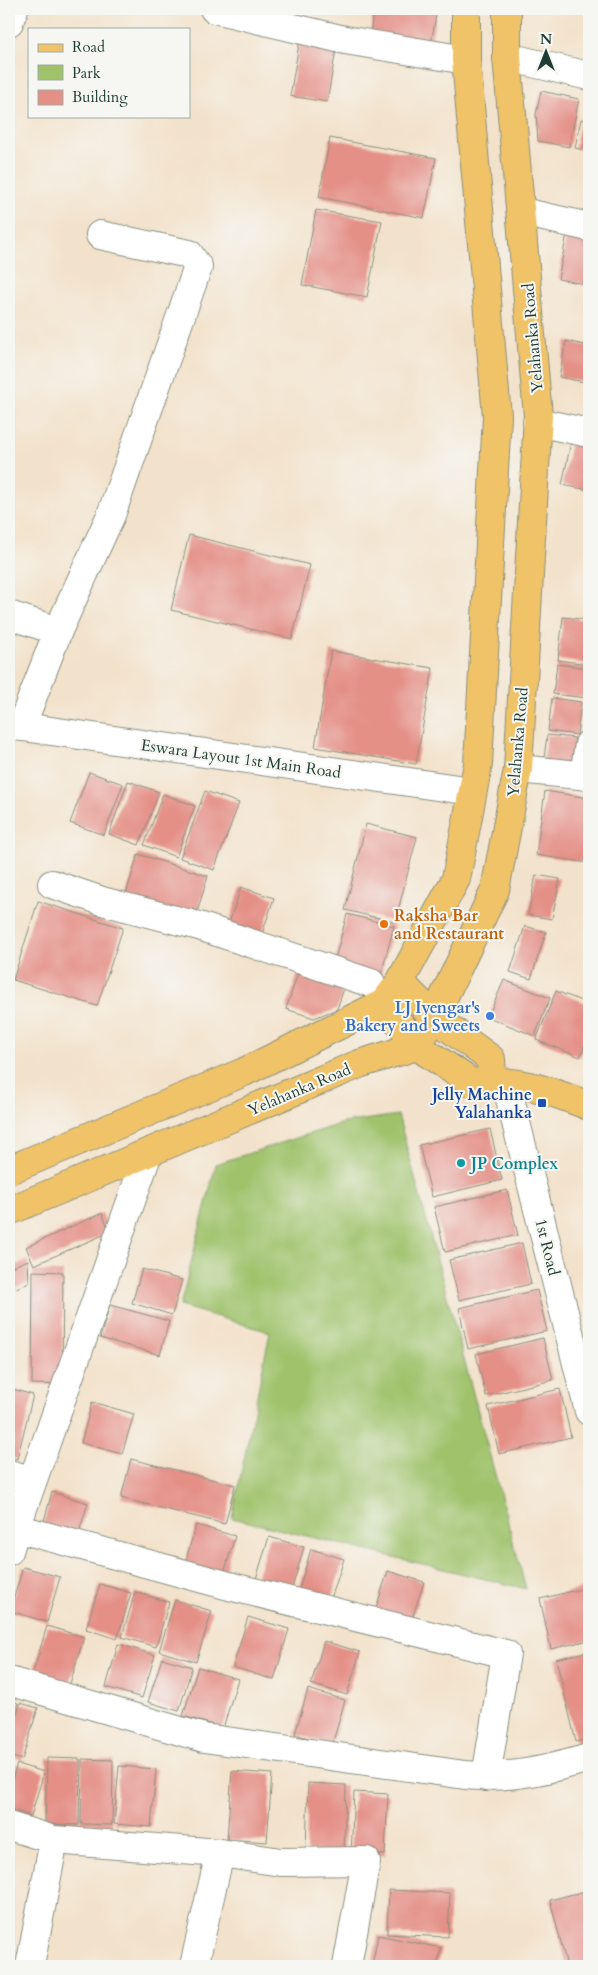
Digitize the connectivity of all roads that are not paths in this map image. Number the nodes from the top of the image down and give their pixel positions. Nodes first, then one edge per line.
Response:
1 (14, 9) edge
2 (214, 9) edge
3 (466, 9) edge
4 (507, 9) edge
5 (9, 22) edge
6 (507, 57) junction
7 (466, 60) junction
8 (589, 76) edge
9 (522, 212) junction
10 (589, 227) edge
11 (100, 235) dead end
12 (537, 422) junction
13 (589, 434) edge
14 (9, 615) edge
15 (58, 631) junction
16 (15, 726) edge
17 (589, 744) edge
18 (518, 769) junction
19 (586, 776) edge
20 (472, 791) junction
21 (52, 884) dead end
22 (385, 989) junction
23 (434, 1017) junction
24 (417, 1046) junction
25 (499, 1082) junction
26 (589, 1106) edge
27 (148, 1153) junction
28 (9, 1170) edge
29 (9, 1211) edge
30 (589, 1411) edge
31 (21, 1477) edge
32 (12, 1539) edge
33 (9, 1681) edge
34 (589, 1758) edge
35 (486, 1777) junction
36 (9, 1826) edge
37 (54, 1840) junction
38 (220, 1854) junction
39 (30, 1966) edge
40 (194, 1966) edge
41 (347, 1966) edge

1 - 5 street
2 - 7 street
3 - 7 main road
4 - 6 main road, Yelahanka Road
6 - 8 street
6 - 9 main road, Yelahanka Road
7 - 20 main road
9 - 10 street
9 - 12 main road, Yelahanka Road
11 - 15 street
12 - 13 street
12 - 18 main road, Yelahanka Road
14 - 15 street
15 - 16 street
16 - 20 street, Eswara Layout 1st Main Road
17 - 19 street
18 - 19 street
18 - 23 main road, Yelahanka Road
20 - 22 main road
21 - 22 street
22 - 23 main road
22 - 24 main road
22 - 28 main road
23 - 24 main road, Yelahanka Road
23 - 25 main road
24 - 25 main road
24 - 27 main road, Yelahanka Road
25 - 26 main road
25 - 30 street, 1st Road
27 - 29 main road, Yelahanka Road
27 - 31 street
31 - 32 street
32 - 35 street
33 - 35 street
34 - 35 street
36 - 37 street
37 - 38 street
37 - 39 street
38 - 40 street
38 - 41 street

